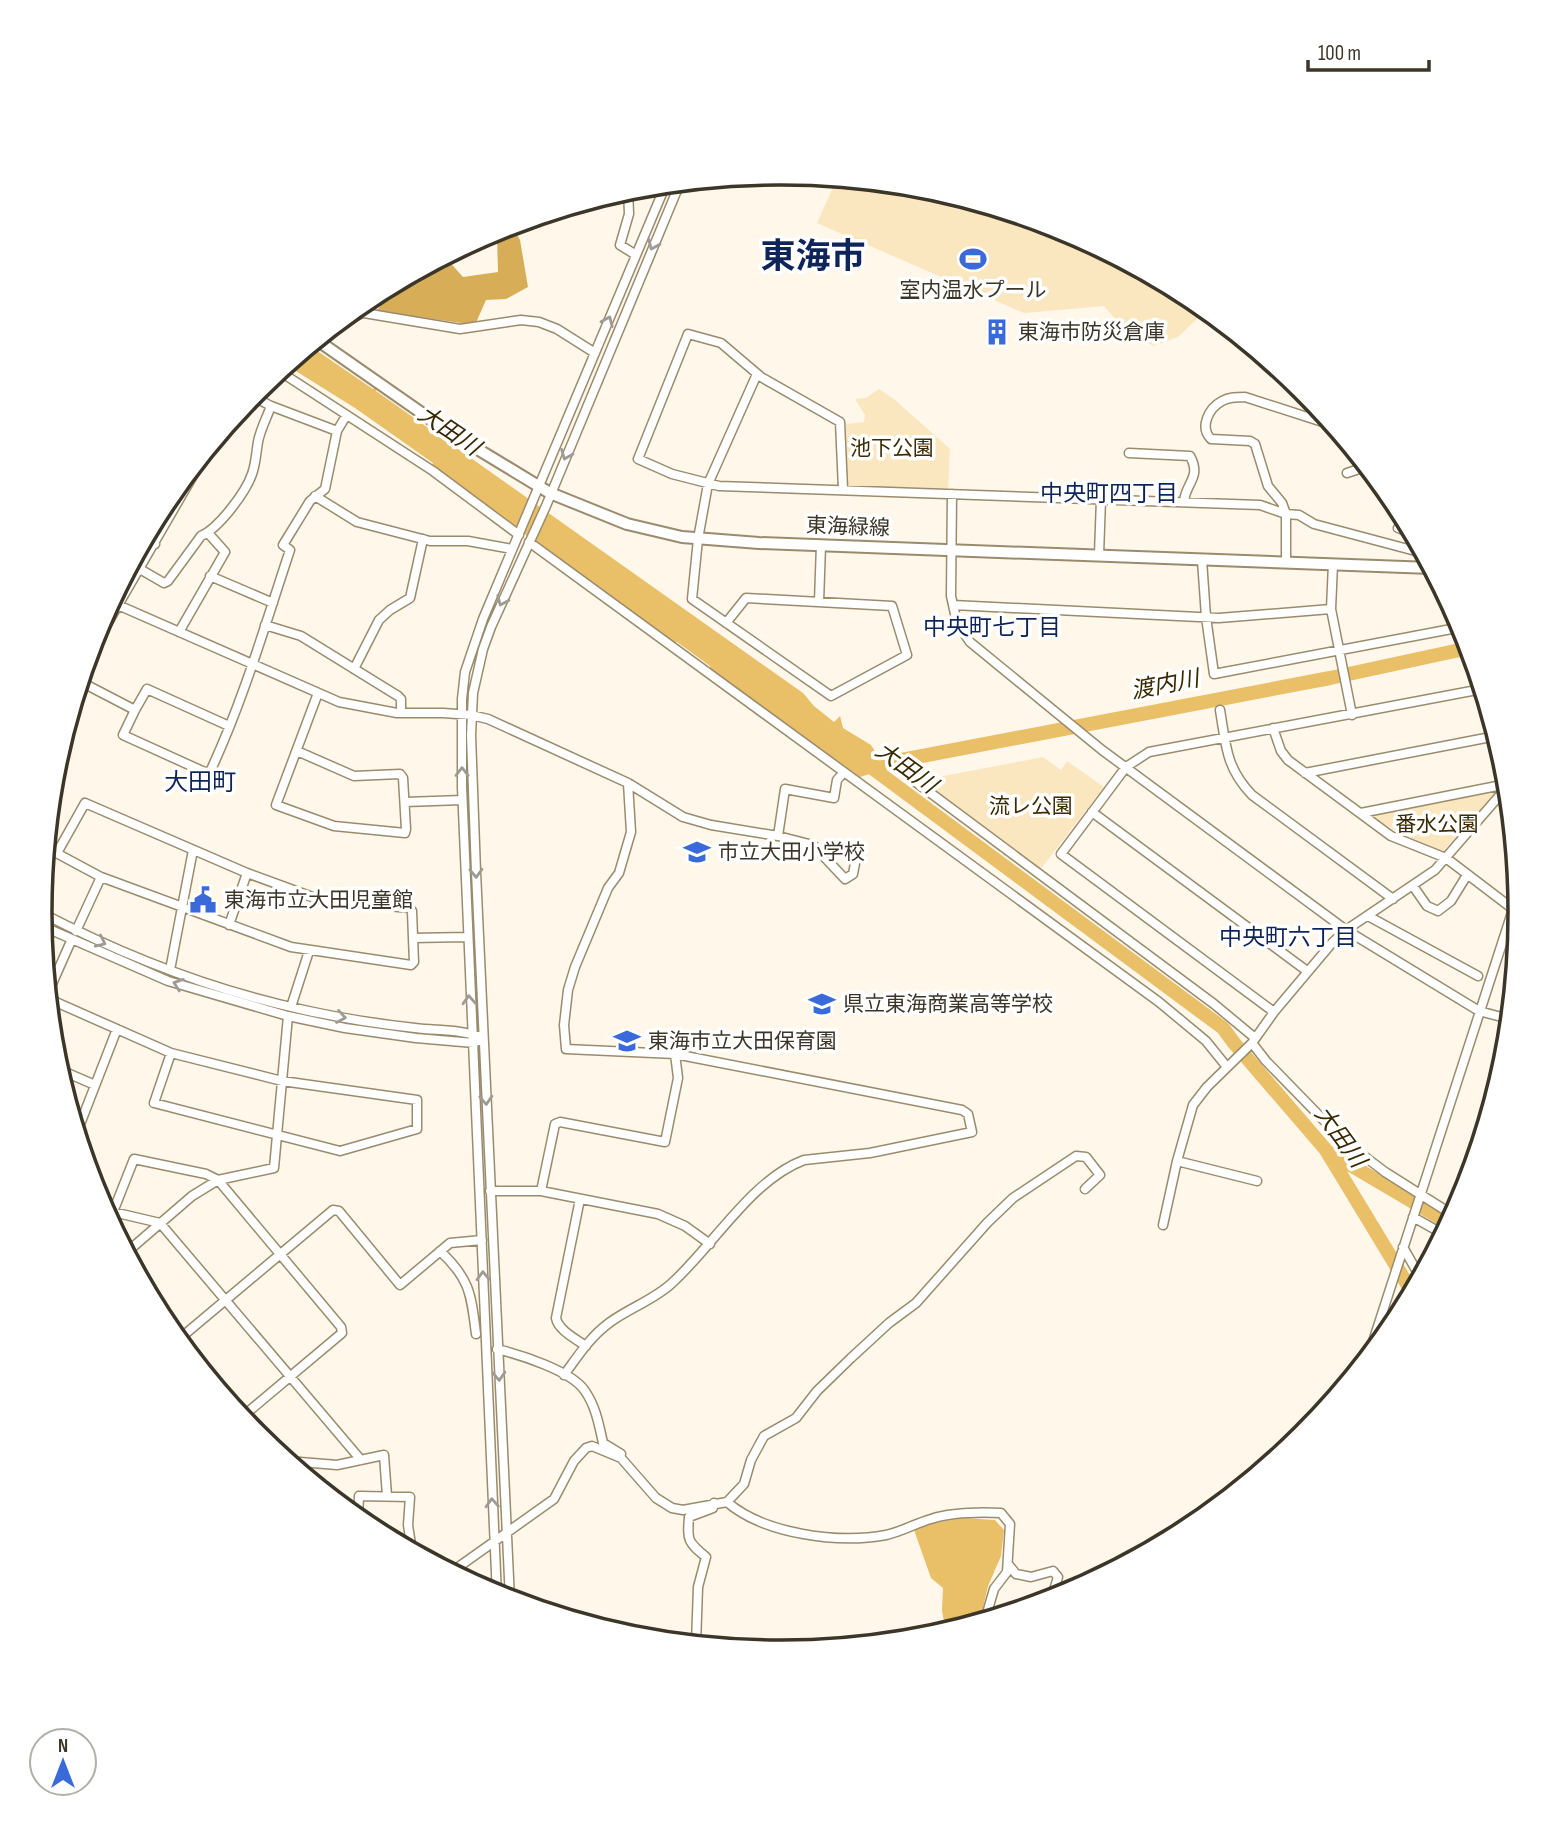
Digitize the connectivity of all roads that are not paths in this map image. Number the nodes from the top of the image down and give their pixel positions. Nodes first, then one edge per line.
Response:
1 (676, 193) edge
2 (661, 195) edge
3 (628, 201) edge
4 (636, 255) junction
5 (368, 314) edge
6 (325, 345) edge
7 (595, 353) junction
8 (757, 374) junction
9 (288, 377) edge
10 (263, 402) edge
11 (271, 406) junction
12 (1308, 413) edge
13 (346, 416) junction
14 (337, 431) junction
15 (1129, 453) dead end
16 (1357, 470) edge
17 (1347, 473) dead end
18 (708, 484) junction
19 (843, 489) junction
20 (537, 492) junction
21 (550, 493) junction
22 (952, 494) junction
23 (315, 496) junction
24 (1101, 499) junction
25 (1184, 502) junction
26 (176, 507) edge
27 (1286, 514) junction
28 (208, 533) junction
29 (519, 533) junction
30 (423, 539) junction
31 (698, 539) junction
32 (530, 541) junction
33 (155, 544) joint
34 (821, 545) junction
35 (1409, 547) edge
36 (512, 549) junction
37 (952, 550) junction
38 (1099, 555) junction
39 (146, 557) edge
40 (1202, 559) junction
41 (1286, 562) junction
42 (1333, 564) junction
43 (1420, 568) edge
44 (140, 569) edge
45 (210, 576) junction
46 (819, 601) junction
47 (273, 603) junction
48 (953, 605) junction
49 (121, 607) edge
50 (1331, 609) junction
51 (1206, 617) junction
52 (726, 622) junction
53 (265, 625) junction
54 (1450, 630) edge
55 (179, 632) junction
56 (1340, 653) junction
57 (250, 665) junction
58 (354, 669) junction
59 (89, 686) edge
60 (1473, 691) edge
61 (318, 693) junction
62 (135, 710) junction
63 (1220, 710) dead end
64 (401, 713) junction
65 (466, 715) junction
66 (1352, 715) junction
67 (229, 726) junction
68 (1273, 728) junction
69 (1225, 737) junction
70 (1486, 738) edge
71 (297, 751) junction
72 (1126, 767) junction
73 (907, 771) dead end
74 (844, 772) junction
75 (1305, 772) junction
76 (628, 783) junction
77 (1496, 787) edge
78 (1498, 796) edge
79 (462, 800) junction
80 (405, 802) junction
81 (1092, 812) junction
82 (1361, 813) junction
83 (778, 836) junction
84 (193, 850) junction
85 (57, 853) joint
86 (856, 858) dead end
87 (1446, 858) junction
88 (247, 873) junction
89 (1467, 875) junction
90 (101, 877) junction
91 (1413, 887) junction
92 (1394, 899) junction
93 (1508, 905) edge
94 (182, 907) junction
95 (1368, 916) junction
96 (52, 918) edge
97 (229, 925) junction
98 (1507, 926) edge
99 (76, 930) junction
100 (1346, 930) junction
101 (53, 932) edge
102 (466, 937) junction
103 (413, 938) junction
104 (71, 941) junction
105 (309, 951) junction
106 (170, 970) junction
107 (1307, 971) junction
108 (56, 975) edge
109 (1478, 976) dead end
110 (59, 1003) edge
111 (291, 1007) junction
112 (1479, 1011) junction
113 (1274, 1012) junction
114 (288, 1016) junction
115 (1500, 1016) edge
116 (117, 1029) junction
117 (471, 1033) junction
118 (483, 1038) junction
119 (1254, 1041) junction
120 (471, 1043) junction
121 (171, 1053) junction
122 (675, 1054) junction
123 (1230, 1065) junction
124 (71, 1075) edge
125 (282, 1081) junction
126 (94, 1085) junction
127 (82, 1118) edge
128 (277, 1134) junction
129 (1177, 1161) junction
130 (218, 1180) junction
131 (1257, 1181) dead end
132 (1085, 1189) dead end
133 (490, 1191) junction
134 (541, 1191) junction
135 (1419, 1196) junction
136 (580, 1199) junction
137 (115, 1206) edge
138 (1443, 1210) edge
139 (118, 1213) edge
140 (1414, 1213) junction
141 (160, 1223) junction
142 (1163, 1225) dead end
143 (1435, 1228) edge
144 (482, 1240) junction
145 (710, 1244) junction
146 (134, 1246) edge
147 (440, 1251) junction
148 (1402, 1251) junction
149 (280, 1255) junction
150 (1414, 1268) edge
151 (226, 1299) junction
152 (1378, 1326) edge
153 (187, 1333) edge
154 (476, 1334) dead end
155 (586, 1346) junction
156 (497, 1349) junction
157 (564, 1375) junction
158 (290, 1376) junction
159 (250, 1410) edge
160 (362, 1460) junction
161 (304, 1462) edge
162 (627, 1464) junction
163 (387, 1496) junction
164 (727, 1502) junction
165 (714, 1503) junction
166 (359, 1505) edge
167 (507, 1531) junction
168 (410, 1539) edge
169 (494, 1541) junction
170 (1008, 1564) junction
171 (460, 1566) edge
172 (496, 1582) edge
173 (1055, 1586) edge
174 (509, 1588) edge
175 (988, 1609) edge
176 (696, 1635) edge

1 -> 21 street
2 - 4 street
3 - 4 street
7 -> 4 street
5 - 7 street
6 - 20 main road, 東海緑線
7 - 20 street
8 - 18 street
8 - 18 street
8 - 19 street
9 - 13 street
10 - 11 street
11 - 14 street
11 - 28 street
12 - 27 street
13 - 14 street
13 - 29 street
14 - 23 street
15 - 25 street
16 - 17 street
18 - 19 street
18 - 31 street
19 - 22 street
20 - 21 main road, 東海緑線
20 - 29 street
21 - 31 main road, 東海緑線
21 - 32 street
22 - 24 street
22 - 37 street
23 - 30 street
23 - 47 street
24 - 25 street
24 - 38 street
25 - 27 street
26 - 33 street
27 - 35 street
27 - 41 street
28 - 44 street
28 - 45 street
29 - 36 street
30 - 36 street
30 - 58 street
31 - 34 main road, 東海緑線
31 - 52 street
32 -> 65 street
32 - 74 street
33 - 39 street
34 - 37 main road, 東海緑線
34 - 46 street
36 - 65 street
37 - 38 main road, 東海緑線
37 - 48 street
38 - 40 main road, 東海緑線
40 - 41 main road, 東海緑線
40 - 51 street
41 - 42 main road, 東海緑線
42 - 43 main road, 東海緑線
42 - 50 street
45 - 47 street
45 - 55 street
46 - 52 street
46 - 52 street
47 - 53 street
48 - 51 street
48 - 72 street
49 - 55 street
50 - 51 street
50 - 56 street
51 - 56 street
53 - 57 street
53 - 58 street
54 - 56 street
55 - 57 street
56 - 66 street
57 - 61 street
57 - 67 street
58 - 64 street
59 - 62 street
60 - 66 street
61 - 64 street
61 - 71 street
62 - 67 street
62 - 67 street
63 - 69 street
64 - 65 street
65 - 76 street
79 -> 65 street
65 -> 118 street
66 - 68 street
68 - 69 street
68 - 75 street
69 - 72 street
69 - 92 street
70 - 75 street
71 - 80 street
71 - 80 street
72 - 81 street
72 - 100 street
73 - 119 street
74 - 83 street
74 - 123 street
75 - 82 street
76 - 83 street
76 - 122 street
77 - 82 street
78 - 87 street
79 - 80 street
79 - 102 street
81 - 107 street
81 - 113 street
82 - 87 street
83 - 86 street
84 - 85 street
84 - 88 street
84 - 94 street
85 - 90 street
87 - 89 street
87 - 91 street
88 - 97 street
88 - 103 street
89 - 91 street
89 - 93 street
90 - 94 street
90 - 99 street
91 - 92 street
92 - 95 street
94 - 97 street
94 - 106 street
95 - 100 street
95 - 109 street
96 - 99 street
97 - 105 street
98 - 112 street
99 -> 106 street
100 - 107 street
100 - 112 street
101 - 104 street
102 - 103 street
117 -> 102 street
103 - 105 street
104 - 108 street
114 -> 104 street
105 - 111 street
106 - 111 street
107 - 113 street
110 - 116 street
111 -> 117 street
112 - 115 street
112 - 135 street
113 - 119 street
114 - 120 street
114 - 125 street
116 - 121 street
116 - 126 street
117 - 118 street
117 - 120 street
118 - 120 street
118 -> 133 street
119 - 123 street
119 - 135 street
120 - 144 street
121 - 125 street
121 - 128 street
122 - 134 street
122 - 145 street
123 - 129 street
124 - 126 street
125 - 128 street
125 - 128 street
126 - 127 street
128 - 130 street
129 - 131 street
129 - 142 street
130 - 137 street
130 - 141 street
130 - 149 street
132 - 164 street
133 - 134 street
133 - 156 street
134 - 136 street
135 - 138 street
135 - 140 street
136 - 145 street
136 - 155 street
139 - 141 street
140 - 143 street
140 - 148 street
141 - 146 street
141 - 151 street
144 - 147 street
169 -> 144 street
145 - 155 street
147 - 149 street
147 - 154 street
148 - 150 street
148 - 152 street
149 - 151 street
149 - 158 street
151 - 153 street
151 - 158 street
155 - 157 street
156 - 157 street
156 -> 167 street
157 - 162 street
158 - 159 street
158 - 160 street
160 - 161 street
160 - 163 street
162 - 165 street
162 - 167 street
163 - 166 street
163 - 168 street
164 - 165 street
164 - 170 street
165 - 176 street
167 - 169 street
167 - 174 street
169 - 171 street
169 - 172 street
170 - 173 street
170 - 175 street

